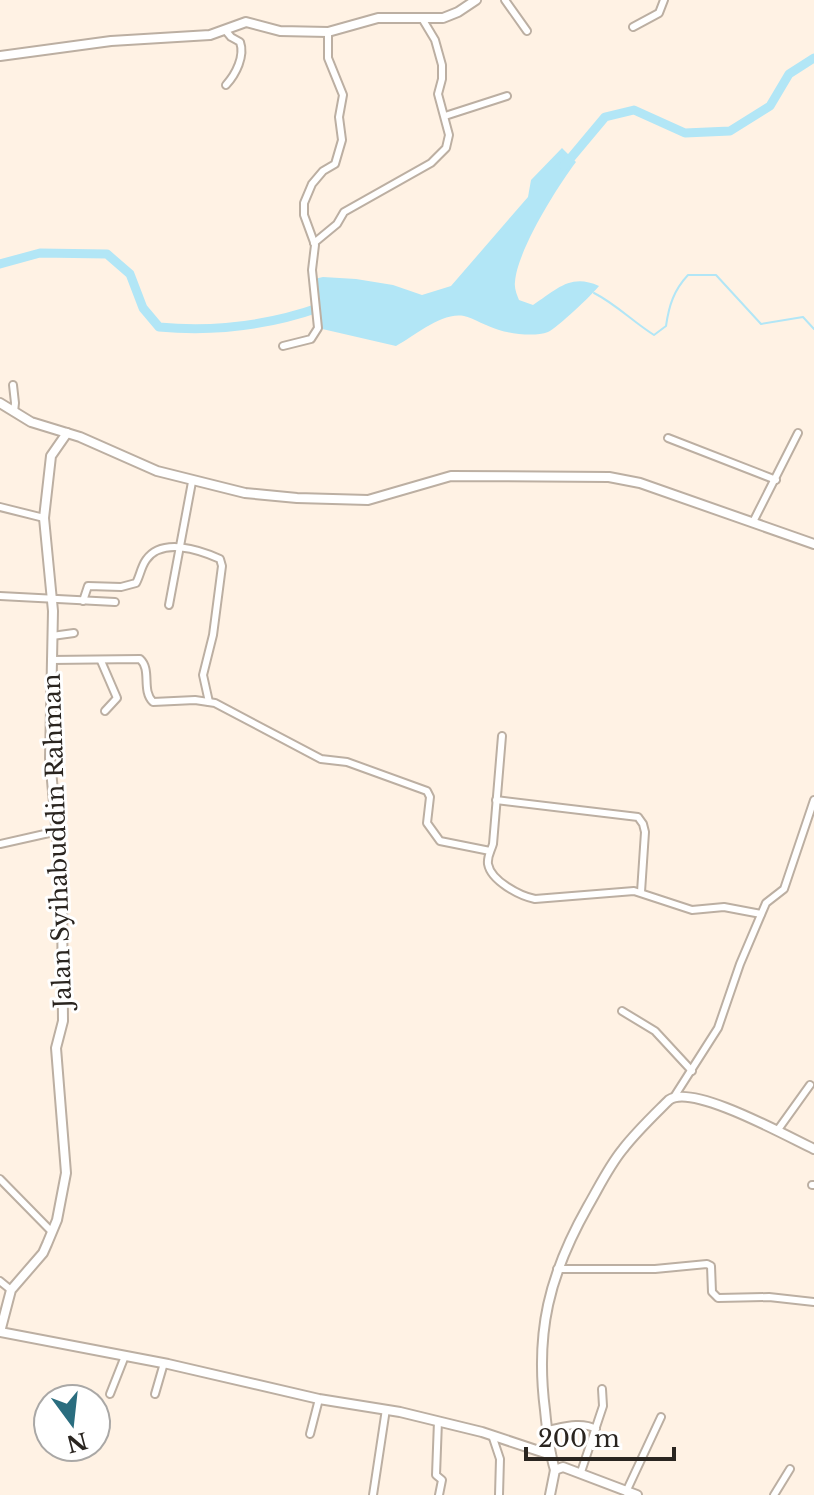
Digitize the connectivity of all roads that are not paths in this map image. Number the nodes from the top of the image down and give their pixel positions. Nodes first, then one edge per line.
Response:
1 (476, 0) edge
2 (505, 0) edge
3 (664, 0) edge
4 (423, 20) junction
5 (633, 27) dead end
6 (226, 31) junction
7 (527, 31) dead end
8 (328, 32) junction
9 (0, 56) edge
10 (226, 85) dead end
11 (507, 96) dead end
12 (445, 116) junction
13 (314, 243) junction
14 (283, 346) dead end
15 (13, 385) dead end
16 (0, 403) edge
17 (14, 412) junction
18 (67, 433) junction
19 (798, 433) dead end
20 (668, 438) dead end
21 (776, 480) junction
22 (192, 482) junction
23 (0, 507) edge
24 (44, 518) junction
25 (753, 522) junction
26 (814, 544) edge
27 (179, 549) junction
28 (0, 596) edge
29 (51, 600) junction
30 (83, 601) junction
31 (115, 602) dead end
32 (169, 605) dead end
33 (74, 633) dead end
34 (52, 636) junction
35 (51, 660) junction
36 (101, 661) junction
37 (209, 702) junction
38 (105, 711) dead end
39 (502, 736) dead end
40 (496, 800) junction
41 (814, 800) edge
42 (58, 831) junction
43 (0, 844) edge
44 (490, 851) junction
45 (641, 892) junction
46 (761, 914) junction
47 (622, 1011) dead end
48 (692, 1071) junction
49 (810, 1085) dead end
50 (674, 1097) junction
51 (777, 1131) junction
52 (814, 1149) edge
53 (0, 1179) edge
54 (52, 1232) junction
55 (557, 1269) junction
56 (0, 1281) edge
57 (11, 1290) junction
58 (814, 1302) edge
59 (0, 1332) edge
60 (125, 1356) junction
61 (164, 1363) junction
62 (112, 1389) edge
63 (602, 1389) dead end
64 (155, 1394) dead end
65 (319, 1399) junction
66 (386, 1409) junction
67 (661, 1417) dead end
68 (438, 1421) junction
69 (596, 1429) junction
70 (547, 1430) junction
71 (310, 1434) dead end
72 (492, 1435) junction
73 (551, 1455) junction
74 (790, 1469) dead end
75 (555, 1470) junction
76 (581, 1472) junction
77 (619, 1492) edge
78 (373, 1495) edge
79 (439, 1495) edge
80 (499, 1495) edge
81 (550, 1495) edge
82 (637, 1495) edge
83 (774, 1495) edge

1 - 4 street
2 - 7 street
3 - 5 street
4 - 8 street
4 - 12 street
6 - 8 street
6 - 9 street
6 - 10 street
8 - 13 street
11 - 12 street
12 - 13 street
13 - 14 street
15 - 17 street
16 - 17 street
17 - 18 street
18 - 22 street
18 - 24 street, Jalan Syihabuddin Rahman
19 - 21 street
20 - 21 street
21 - 25 street
22 - 25 street
22 - 27 street
23 - 24 street
24 - 29 street, Jalan Syihabuddin Rahman
25 - 26 street
27 - 30 street
27 - 32 street
27 - 37 street
28 - 29 street
29 - 30 street
29 - 34 street, Jalan Syihabuddin Rahman
30 - 31 street
33 - 34 street
34 - 35 street, Jalan Syihabuddin Rahman
35 - 36 street
35 - 42 street, Jalan Syihabuddin Rahman
36 - 37 street
36 - 38 street
37 - 44 street
39 - 40 street
40 - 44 street
40 - 45 street
41 - 46 street
42 - 43 street
42 - 54 street, Jalan Syihabuddin Rahman
44 - 45 street
45 - 46 street
46 - 48 street
47 - 48 street
48 - 50 street
49 - 51 street
50 - 51 street
50 - 55 street
51 - 52 street
53 - 54 street
54 - 57 street, Jalan Syihabuddin Rahman
55 - 58 street
55 - 70 street
56 - 57 street
57 - 59 street, Jalan Syihabuddin Rahman
59 - 60 street
60 - 61 street
60 - 62 street
61 - 64 street
61 - 65 street
63 - 69 street
65 - 66 street
65 - 71 street
66 - 68 street
66 - 78 street
67 - 77 street
68 - 72 street
68 - 79 street
69 - 70 street
69 - 76 street
70 - 73 street
72 - 73 street
72 - 80 street
73 - 75 street
74 - 83 street
75 - 76 street
75 - 81 street
76 - 77 street
77 - 82 street

